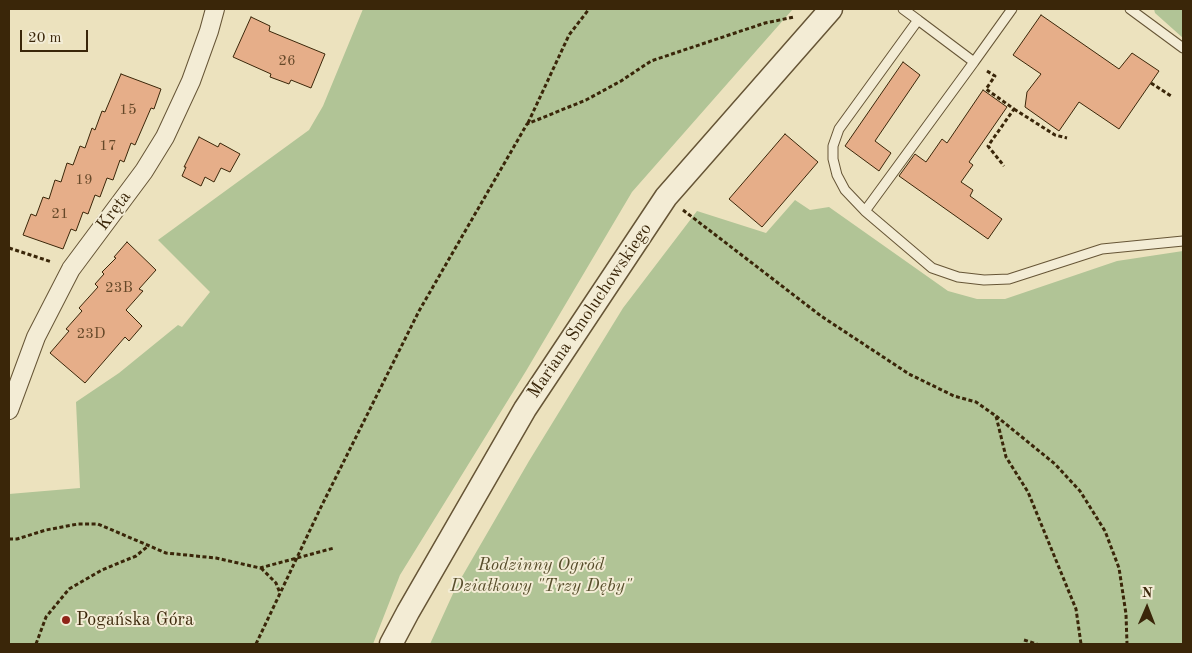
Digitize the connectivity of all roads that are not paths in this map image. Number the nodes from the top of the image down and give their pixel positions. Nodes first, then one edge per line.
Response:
1 (214, 9) edge
2 (903, 9) edge
3 (1012, 9) edge
4 (1130, 9) edge
5 (828, 12) edge
6 (918, 20) junction
7 (1183, 48) edge
8 (974, 62) junction
9 (865, 211) junction
10 (1183, 240) edge
11 (9, 410) edge
12 (391, 644) edge

1 - 11 street, Kręta
2 - 6 lane
3 - 8 lane
4 - 7 lane
5 - 12 street, Mariana Smoluchowskiego
6 - 8 lane
6 - 9 lane
8 - 9 lane
9 - 10 lane

